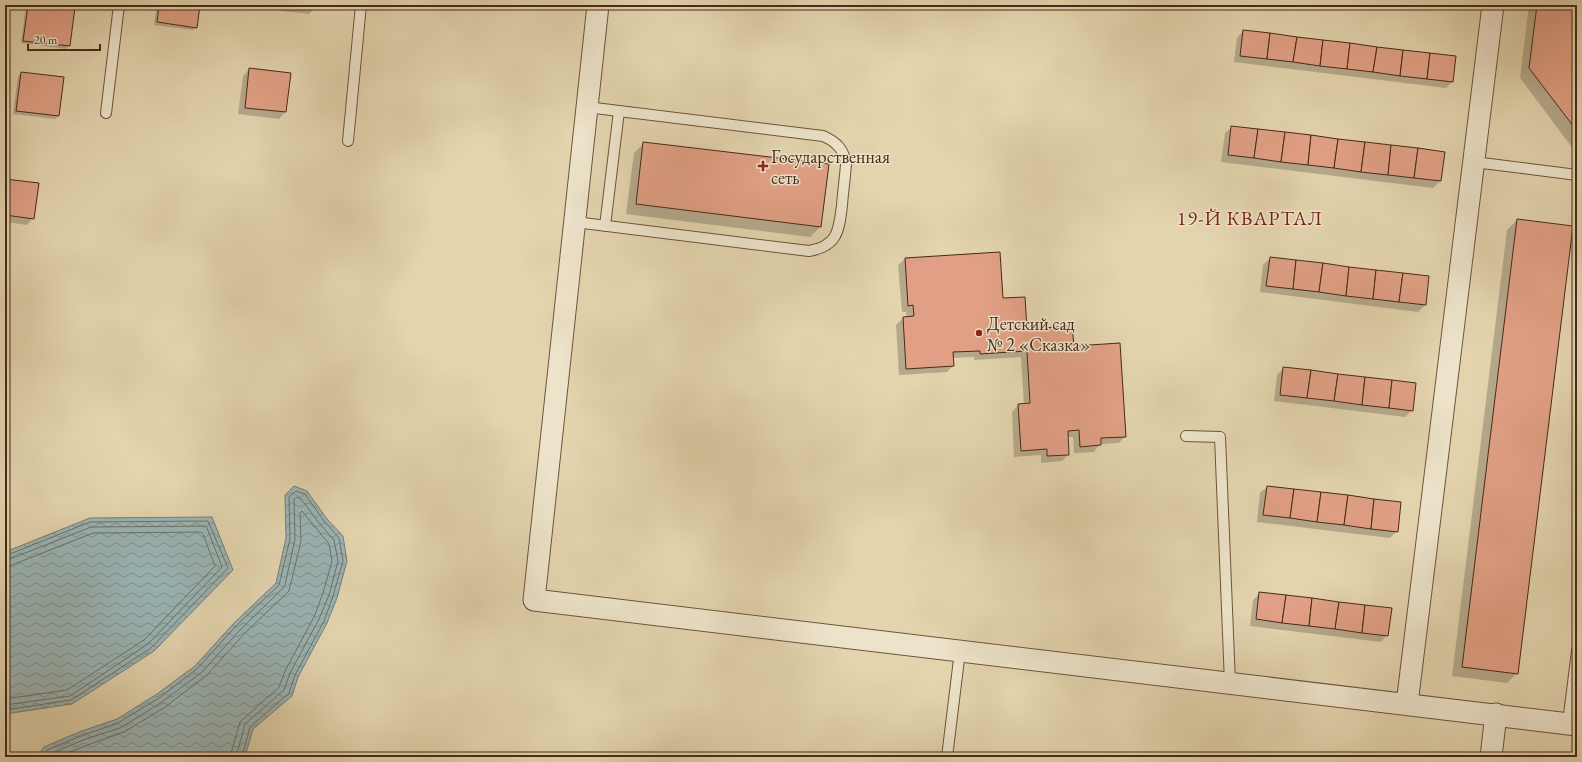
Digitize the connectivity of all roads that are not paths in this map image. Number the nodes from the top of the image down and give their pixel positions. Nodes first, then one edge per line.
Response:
1 (119, 5) edge
2 (361, 5) edge
3 (598, 5) edge
4 (1494, 5) edge
5 (587, 107) junction
6 (619, 111) junction
7 (106, 113) dead end
8 (348, 141) dead end
9 (1474, 162) junction
10 (1577, 175) edge
11 (575, 222) junction
12 (605, 226) junction
13 (1186, 436) dead end
14 (960, 651) junction
15 (1577, 651) edge
16 (1576, 669) edge
17 (1230, 683) junction
18 (1407, 704) junction
19 (1496, 714) junction
20 (1573, 724) edge
21 (947, 757) edge
22 (1491, 757) edge

1 - 7 lane
2 - 8 lane
3 - 5 street
4 - 9 street
5 - 6 lane
5 - 11 street
6 - 12 lane
6 - 12 lane
9 - 10 lane
9 - 18 street
11 - 12 lane
11 - 14 street
13 - 17 lane
14 - 17 street
14 - 21 lane
15 - 16 lane
16 - 20 lane
17 - 18 street
18 - 19 street
19 - 20 street
19 - 22 street

